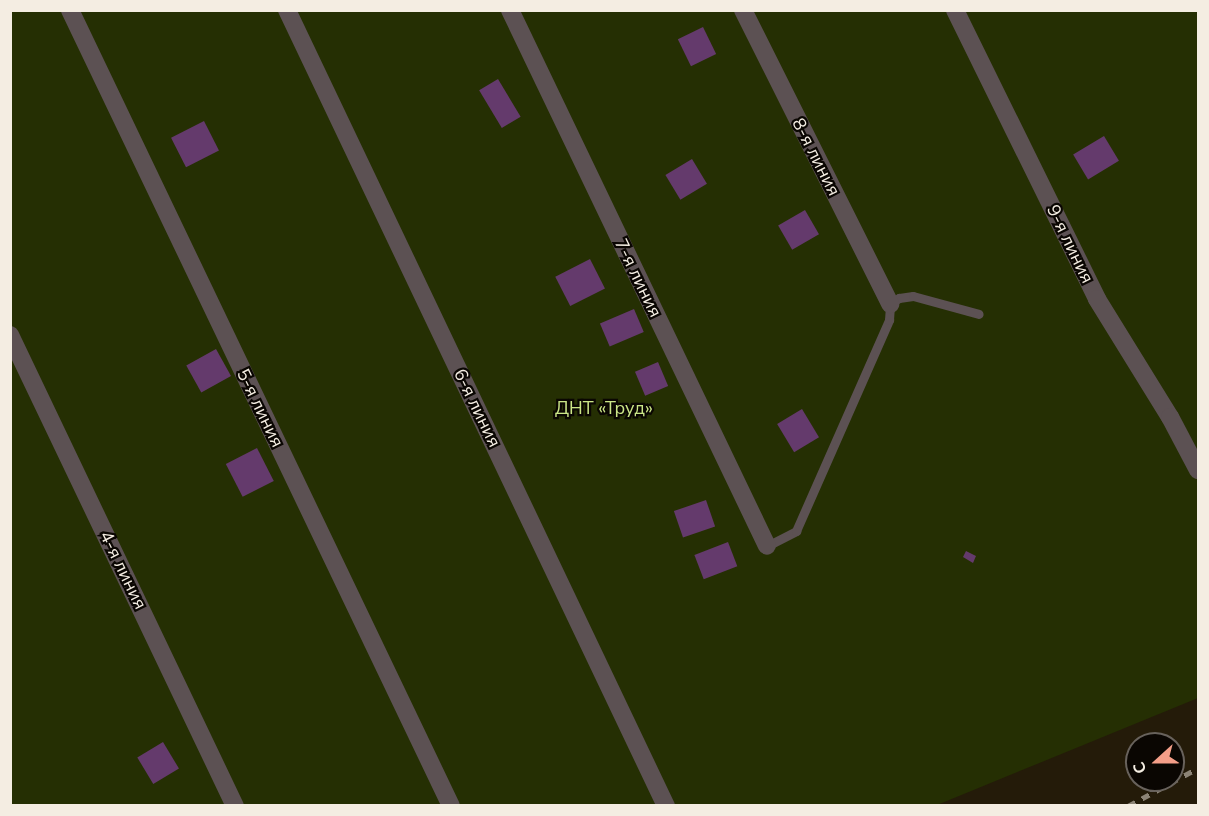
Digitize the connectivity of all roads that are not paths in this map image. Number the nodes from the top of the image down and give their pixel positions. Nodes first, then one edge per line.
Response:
1 (70, 10) edge
2 (287, 10) edge
3 (510, 10) edge
4 (743, 10) edge
5 (955, 10) edge
6 (890, 304) junction
7 (979, 314) dead end
8 (10, 335) edge
9 (1198, 470) edge
10 (767, 546) joint
11 (235, 806) edge
12 (450, 806) edge
13 (666, 806) edge

1 - 12 street, 5-я линия
2 - 13 street, 6-я линия
3 - 10 street, 7-я линия
4 - 6 street, 8-я линия
5 - 9 street, 9-я линия
6 - 7 lane
6 - 10 lane
8 - 11 street, 4-я линия

